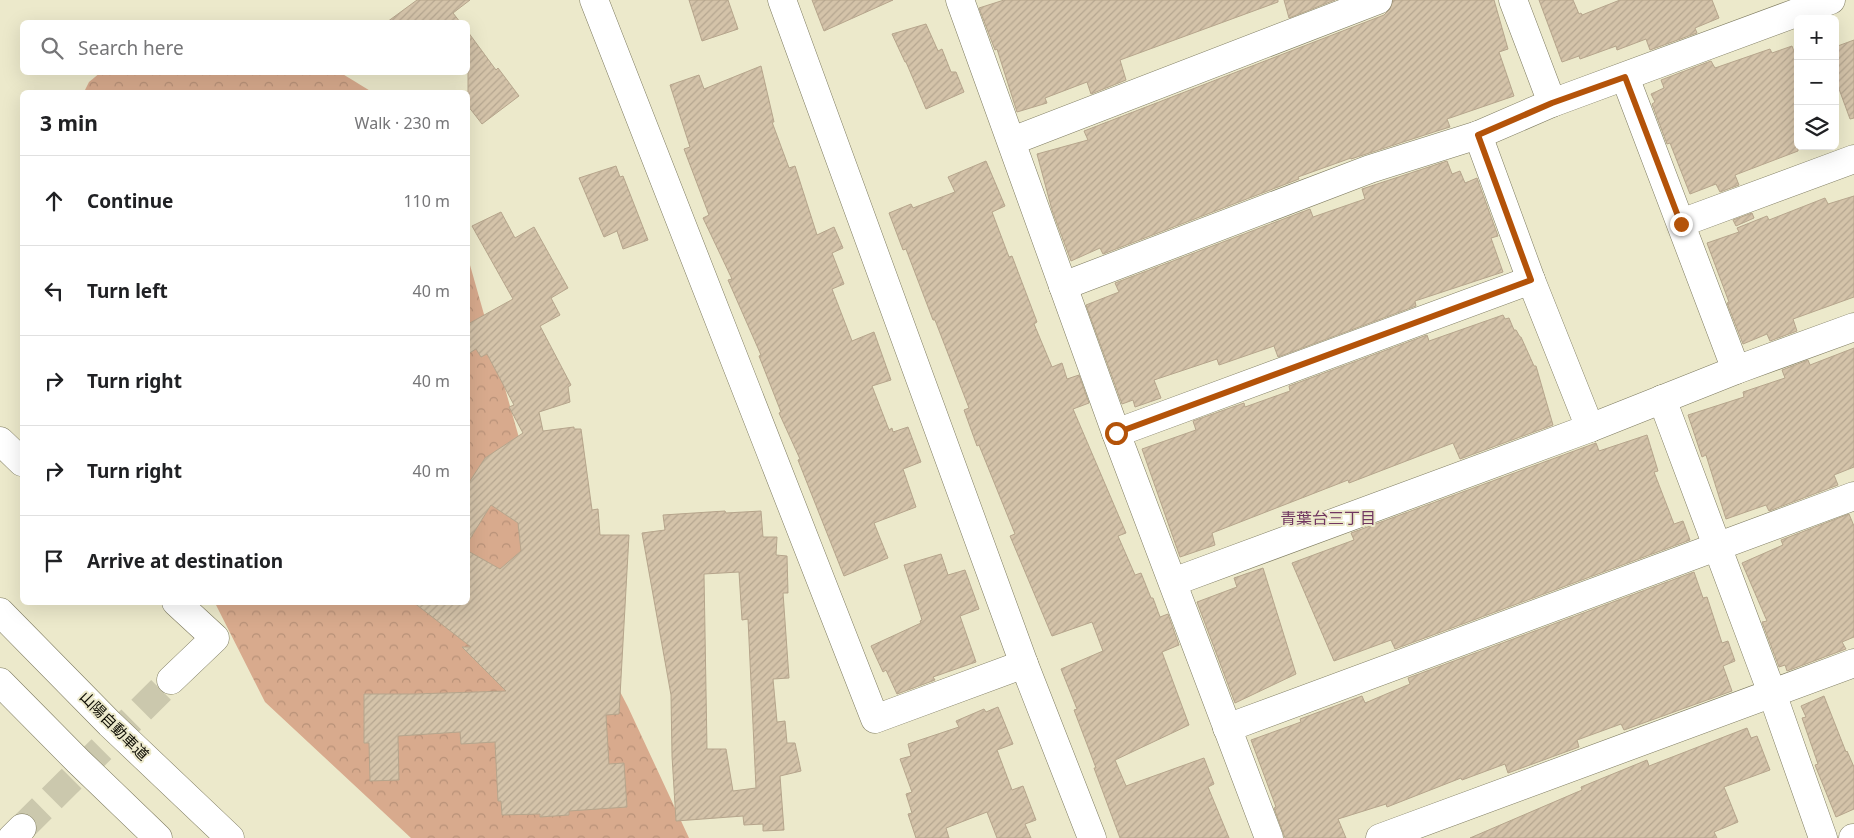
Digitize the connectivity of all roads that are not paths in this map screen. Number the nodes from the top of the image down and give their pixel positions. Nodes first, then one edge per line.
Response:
1 (594, 0) edge
2 (782, 0) edge
3 (960, 0) edge
4 (1378, 0) edge
5 (1513, 0) edge
6 (1831, 0) edge
7 (1625, 77) junction
8 (1552, 103) junction
9 (1478, 135) junction
10 (1012, 141) junction
11 (1854, 159) edge
12 (1681, 224) junction
13 (1531, 280) junction
14 (1063, 286) junction
15 (1854, 327) edge
16 (1736, 370) junction
17 (1662, 399) junction
18 (1590, 428) junction
19 (1116, 433) junction
20 (0, 442) edge
21 (20, 460) edge
22 (1854, 496) edge
23 (1716, 546) junction
24 (1174, 582) junction
25 (179, 605) edge
26 (0, 612) edge
27 (1854, 663) edge
28 (1024, 664) junction
29 (171, 680) tunnel mouth
30 (0, 682) edge
31 (1772, 693) junction
32 (1227, 728) junction
33 (158, 838) edge
34 (230, 838) edge
35 (1092, 838) edge
36 (1269, 838) edge
37 (1380, 838) edge
38 (1823, 838) edge

1 - 28 main road
2 - 28 main road
3 - 10 main road
4 - 10 main road
5 - 8 main road
6 - 7 main road
7 - 8 main road
7 - 12 main road
8 - 9 main road
9 - 13 main road
9 - 14 main road
10 - 14 main road
11 - 12 main road
12 - 16 main road
13 - 18 main road
13 - 19 main road
14 - 19 main road
15 - 16 main road
16 - 17 main road
17 - 18 main road
17 - 23 main road
18 - 24 main road
19 - 24 main road
20 - 21 main road
22 - 23 main road
23 - 31 main road
23 - 32 main road
24 - 32 main road
25 - 29 main road
26 - 34 main road, 山陽自動車道
27 - 31 main road
28 - 35 main road
30 - 33 main road
31 - 37 main road
31 - 38 main road
32 - 36 main road

